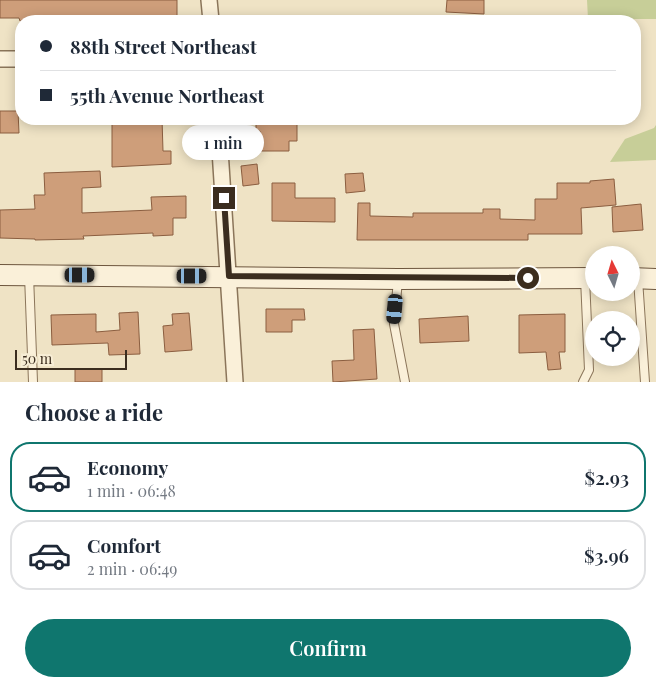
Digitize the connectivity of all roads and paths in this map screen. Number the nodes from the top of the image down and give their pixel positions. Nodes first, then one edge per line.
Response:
1 (209, 0) edge
2 (210, 15) edge
3 (0, 59) edge
4 (15, 59) edge
5 (218, 125) edge
6 (0, 275) edge
7 (29, 275) junction
8 (229, 276) junction
9 (585, 278) edge
10 (398, 279) junction
11 (642, 279) edge
12 (589, 301) edge
13 (33, 382) edge
14 (235, 382) edge
15 (405, 382) edge
16 (583, 382) edge
17 (645, 382) edge

1 - 2 street
3 - 4 street
5 - 8 street
6 - 7 main road
7 - 8 main road
7 - 13 lane
8 - 10 main road
8 - 14 street
9 - 10 main road
10 - 15 lane
11 - 17 lane
12 - 16 lane

